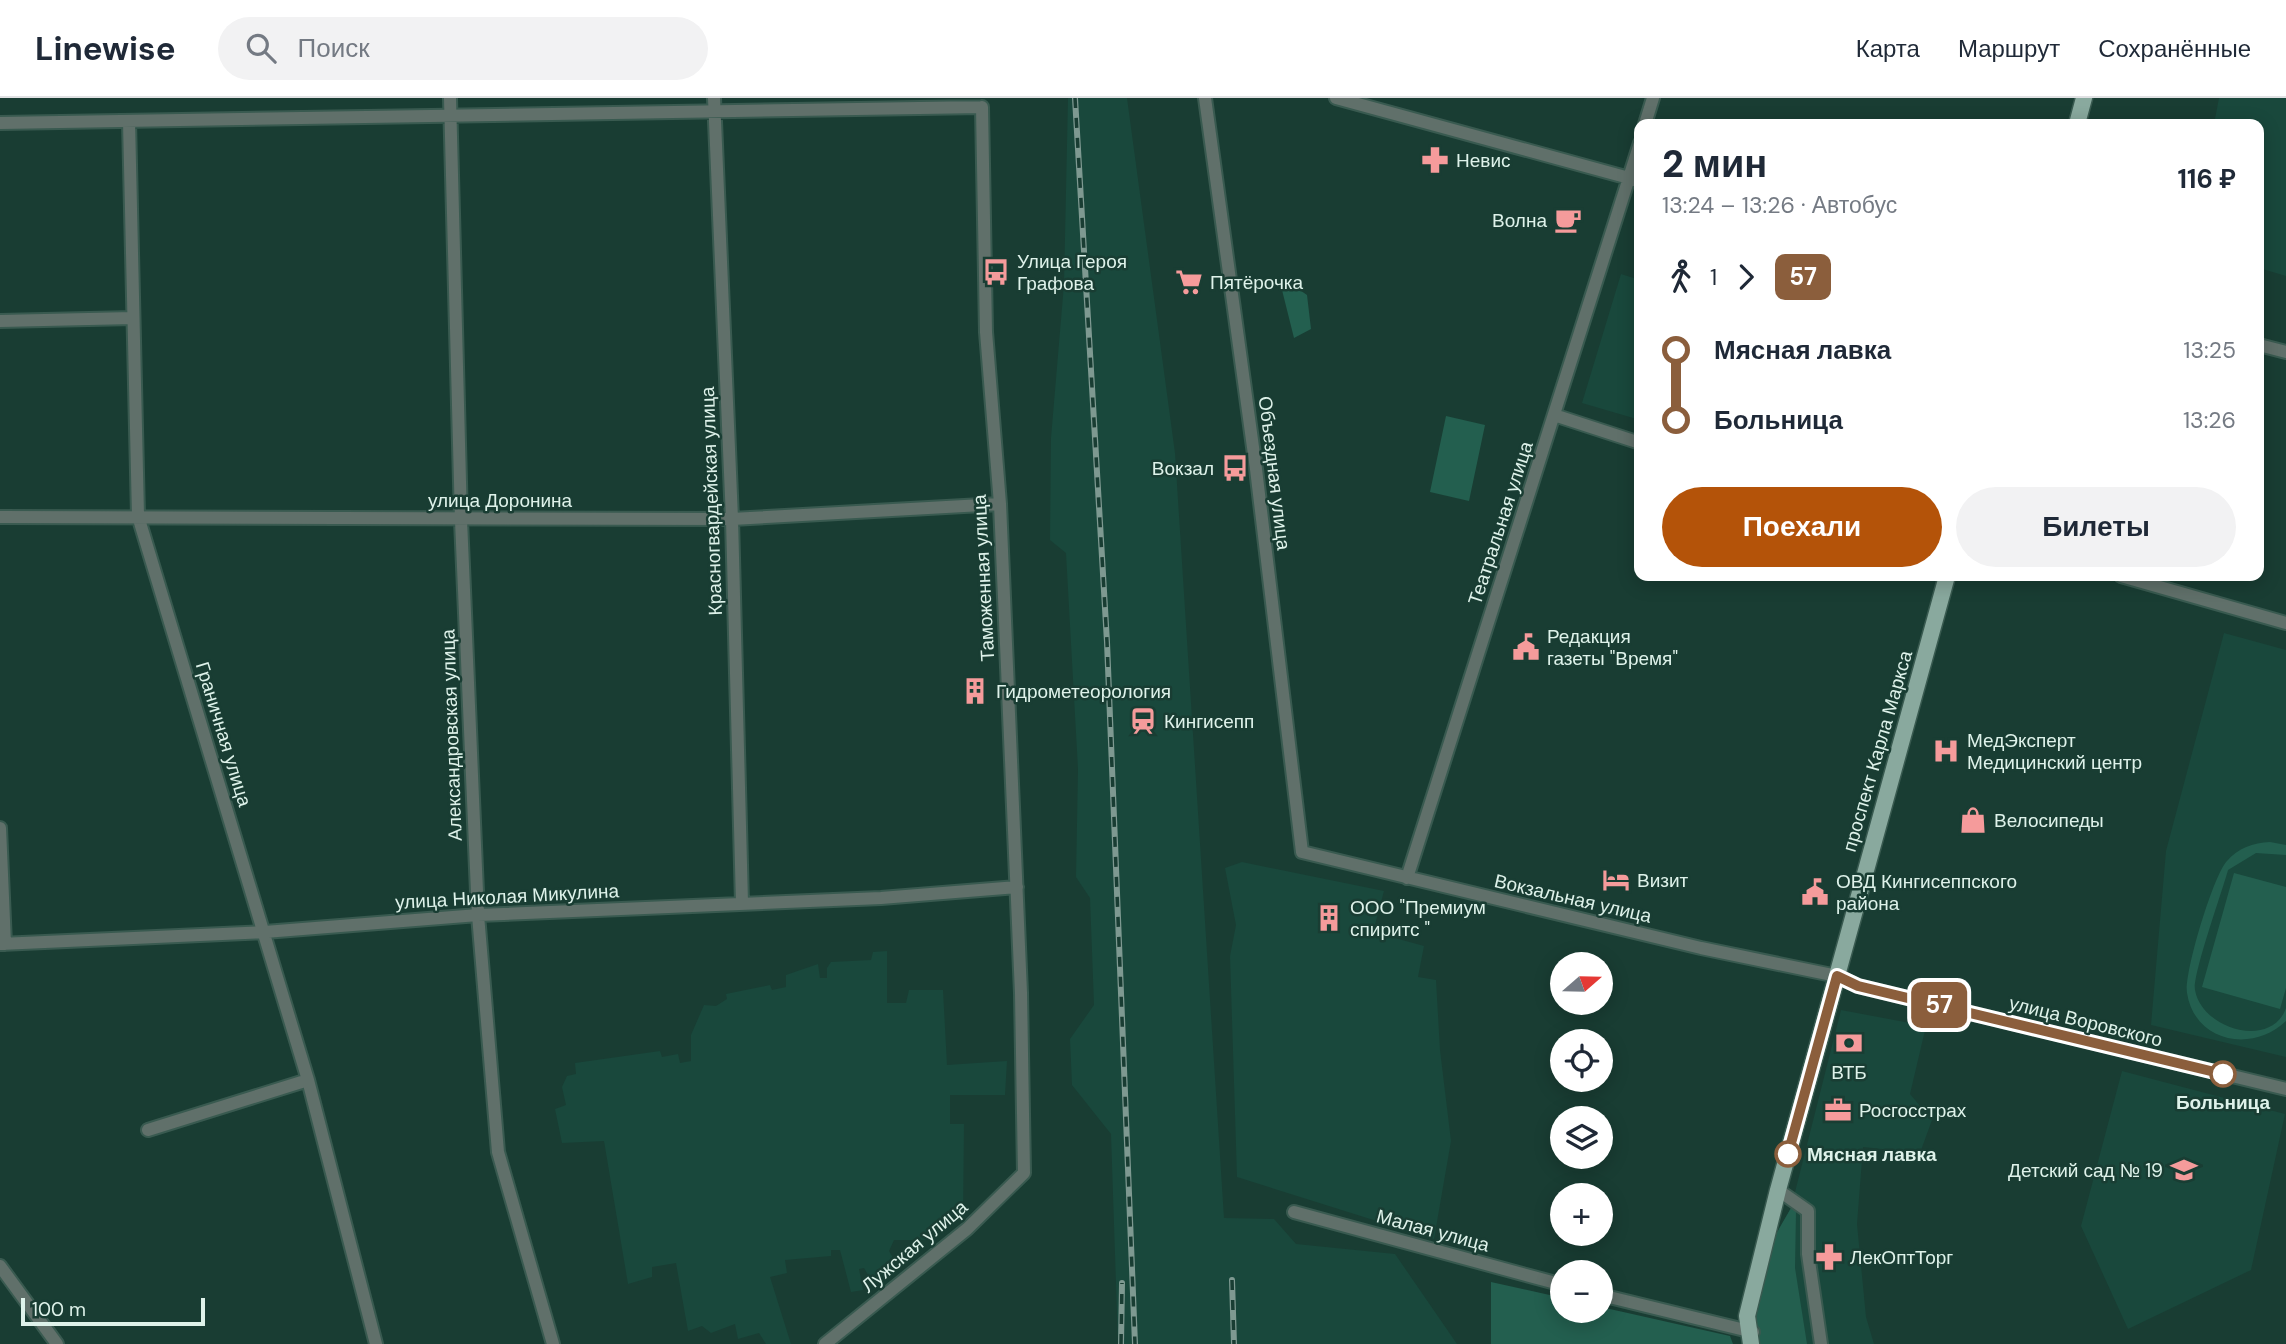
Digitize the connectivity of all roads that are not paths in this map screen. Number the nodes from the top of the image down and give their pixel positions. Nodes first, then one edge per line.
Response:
1 (450, 98) edge
2 (1205, 98) edge
3 (1336, 98) edge
4 (1653, 98) edge
5 (2078, 98) edge
6 (2084, 98) edge
7 (985, 102) edge
8 (714, 104) edge
9 (449, 116) junction
10 (1647, 119) edge
11 (2072, 119) edge
12 (2078, 119) edge
13 (130, 121) junction
14 (0, 123) edge
15 (1634, 180) edge
16 (133, 318) junction
17 (0, 321) edge
18 (2264, 346) edge
19 (2286, 352) edge
20 (1554, 415) junction
21 (1634, 441) edge
22 (999, 504) junction
23 (138, 516) junction
24 (0, 517) edge
25 (732, 519) junction
26 (461, 520) junction
27 (1947, 581) edge
28 (1952, 581) edge
29 (2139, 581) edge
30 (2286, 623) edge
31 (0, 828) edge
32 (1302, 852) joint
33 (1407, 878) junction
34 (1017, 887) junction
35 (742, 903) junction
36 (478, 915) junction
37 (265, 932) junction
38 (2, 944) edge
39 (1840, 977) junction
40 (308, 1080) junction
41 (2286, 1089) edge
42 (148, 1130) dead end
43 (1024, 1173) joint
44 (1781, 1192) junction
45 (1294, 1212) dead end
46 (0, 1266) edge
47 (1550, 1281) edge
48 (1613, 1298) edge
49 (1752, 1338) edge
50 (57, 1344) edge
51 (376, 1344) edge
52 (553, 1344) edge
53 (825, 1344) edge
54 (1821, 1344) edge

1 - 9 street, Александровская улица
2 - 32 street, Объездная улица
3 - 15 street
4 - 10 street
5 - 11 main road
6 - 12 main road
7 - 8 street
7 - 22 street, Таможенная улица
8 - 9 street
8 - 25 street, Красногвардейская улица
9 - 13 street
9 - 26 street, Александровская улица
13 - 14 street
13 - 16 street, Граничная улица
15 - 20 street, Театральная улица
16 - 17 street
16 - 23 street, Граничная улица
18 - 19 street
20 - 21 street
20 - 33 street, Театральная улица
22 - 25 street, улица Доронина
22 - 34 street, Таможенная улица
23 - 24 street, улица Доронина
23 - 26 street, улица Доронина
23 - 37 street, Граничная улица
25 - 26 street, улица Доронина
25 - 35 street, Красногвардейская улица
26 - 36 street, Александровская улица
27 - 39 main road, проспект Карла Маркса
28 - 39 main road
29 - 30 street
31 - 38 street
32 - 33 street, Вокзальная улица
33 - 39 street, Вокзальная улица
34 - 35 street, улица Николая Микулина
34 - 43 street, Таможенная улица
35 - 36 street, улица Николая Микулина
36 - 37 street, улица Николая Микулина
36 - 52 street, Александровская улица
37 - 38 street, улица Николая Микулина
37 - 40 street, Граничная улица
39 - 41 street, улица Воровского
39 - 44 main road, проспект Карла Маркса
40 - 42 street
40 - 51 street, Граничная улица
43 - 53 street, Лужская улица
44 - 49 main road, проспект Карла Маркса
44 - 54 street
45 - 47 street, Малая улица
46 - 50 street
48 - 49 street

